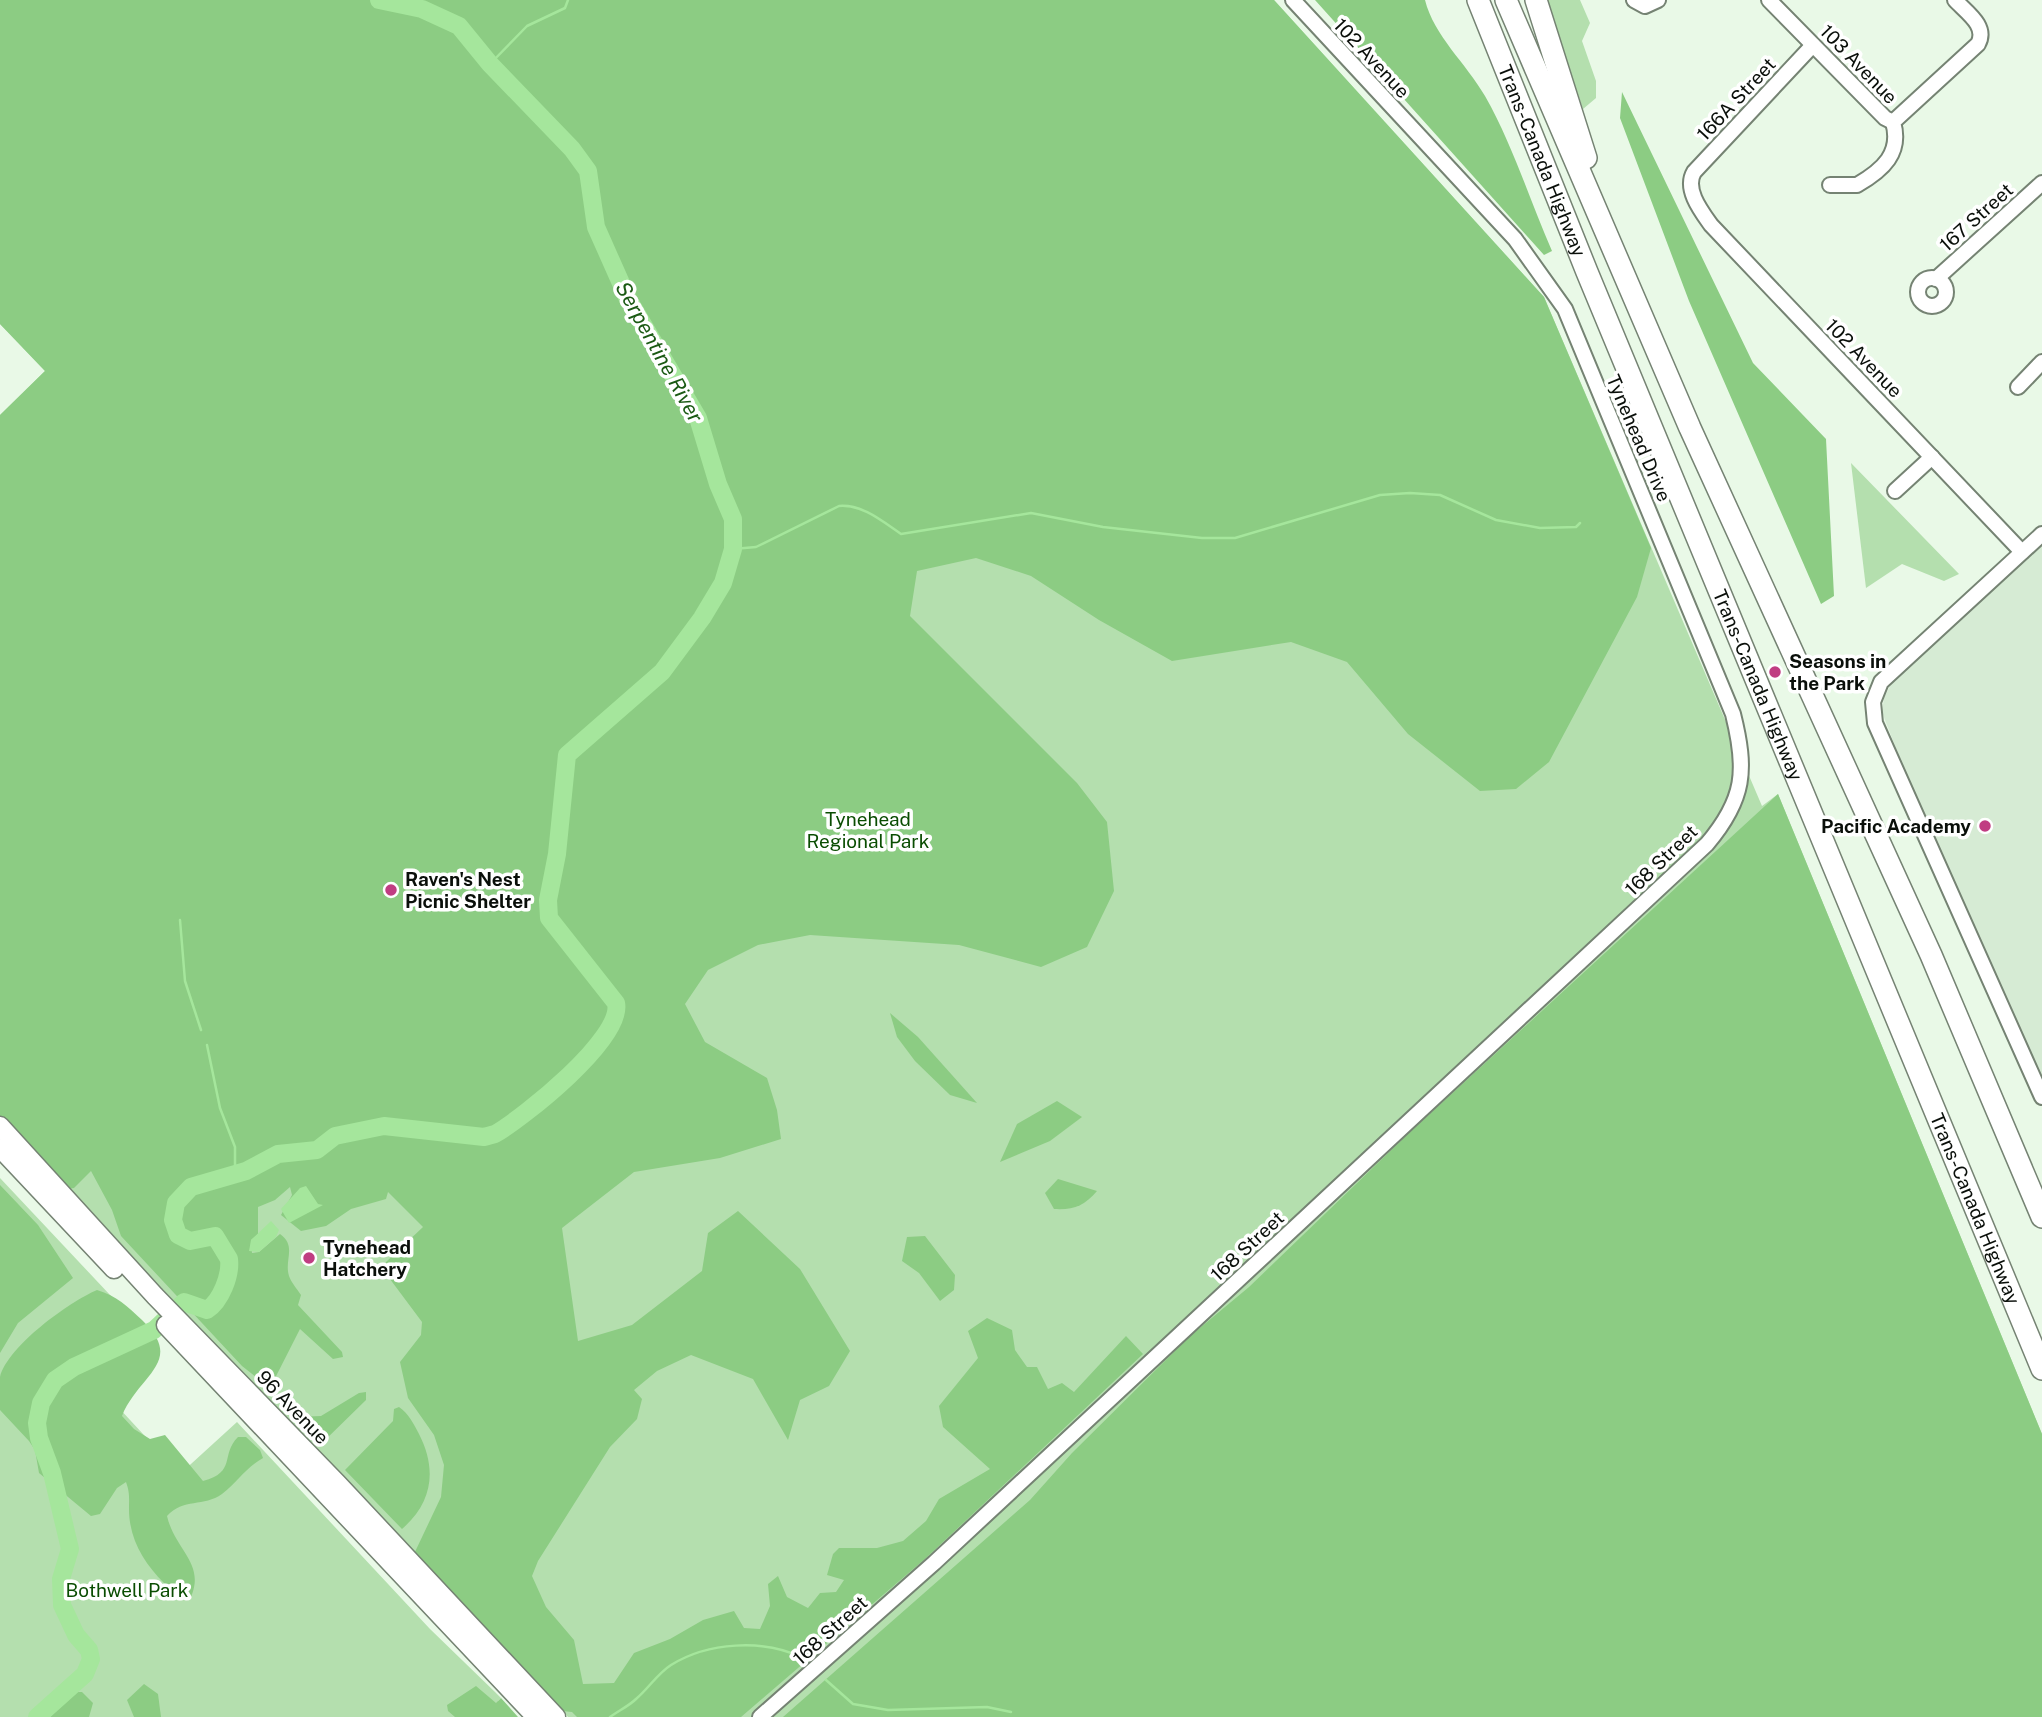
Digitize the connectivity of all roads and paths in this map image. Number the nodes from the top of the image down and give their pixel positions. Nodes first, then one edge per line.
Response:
1 (1293, 0) edge
2 (1478, 0) edge
3 (1506, 0) edge
4 (1536, 0) edge
5 (1634, 0) edge
6 (1658, 0) edge
7 (1769, 0) edge
8 (1955, 0) edge
9 (1813, 45) junction
10 (1893, 122) junction
11 (1424, 142) joint
12 (1690, 182) joint
13 (2042, 183) edge
14 (1830, 185) dead end
15 (1616, 257) junction
16 (1936, 279) dead end
17 (2042, 362) edge
18 (2018, 387) dead end
19 (1932, 457) junction
20 (1895, 491) dead end
21 (2042, 534) edge
22 (2022, 552) junction
23 (1740, 788) joint
24 (2042, 1097) edge
25 (0, 1126) edge
26 (0, 1148) edge
27 (2042, 1217) edge
28 (151, 1300) junction
29 (180, 1331) junction
30 (2042, 1369) edge
31 (536, 1717) edge
32 (556, 1717) edge
33 (760, 1717) edge

1 - 11 street, 102 Avenue
2 - 30 highway, Trans-Canada Highway
3 - 15 highway, Trans-Canada Highway
4 - 15 highway
5 - 6 street
7 - 9 street, 103 Avenue
8 - 10 street
9 - 10 street, 103 Avenue
9 - 12 street, 166A Street
10 - 14 street
11 - 23 street, Tynehead Drive
12 - 19 street, 102 Avenue
13 - 16 street, 167 Street
15 - 27 highway, Trans-Canada Highway
17 - 18 street
19 - 20 street
19 - 22 street, 102 Avenue
21 - 22 street
22 - 24 street
23 - 33 street, 168 Street
25 - 28 main road, 96 Avenue
26 - 28 main road, 96 Avenue
28 - 29 main road, 96 Avenue
29 - 31 main road, 96 Avenue
29 - 32 main road, 96 Avenue

